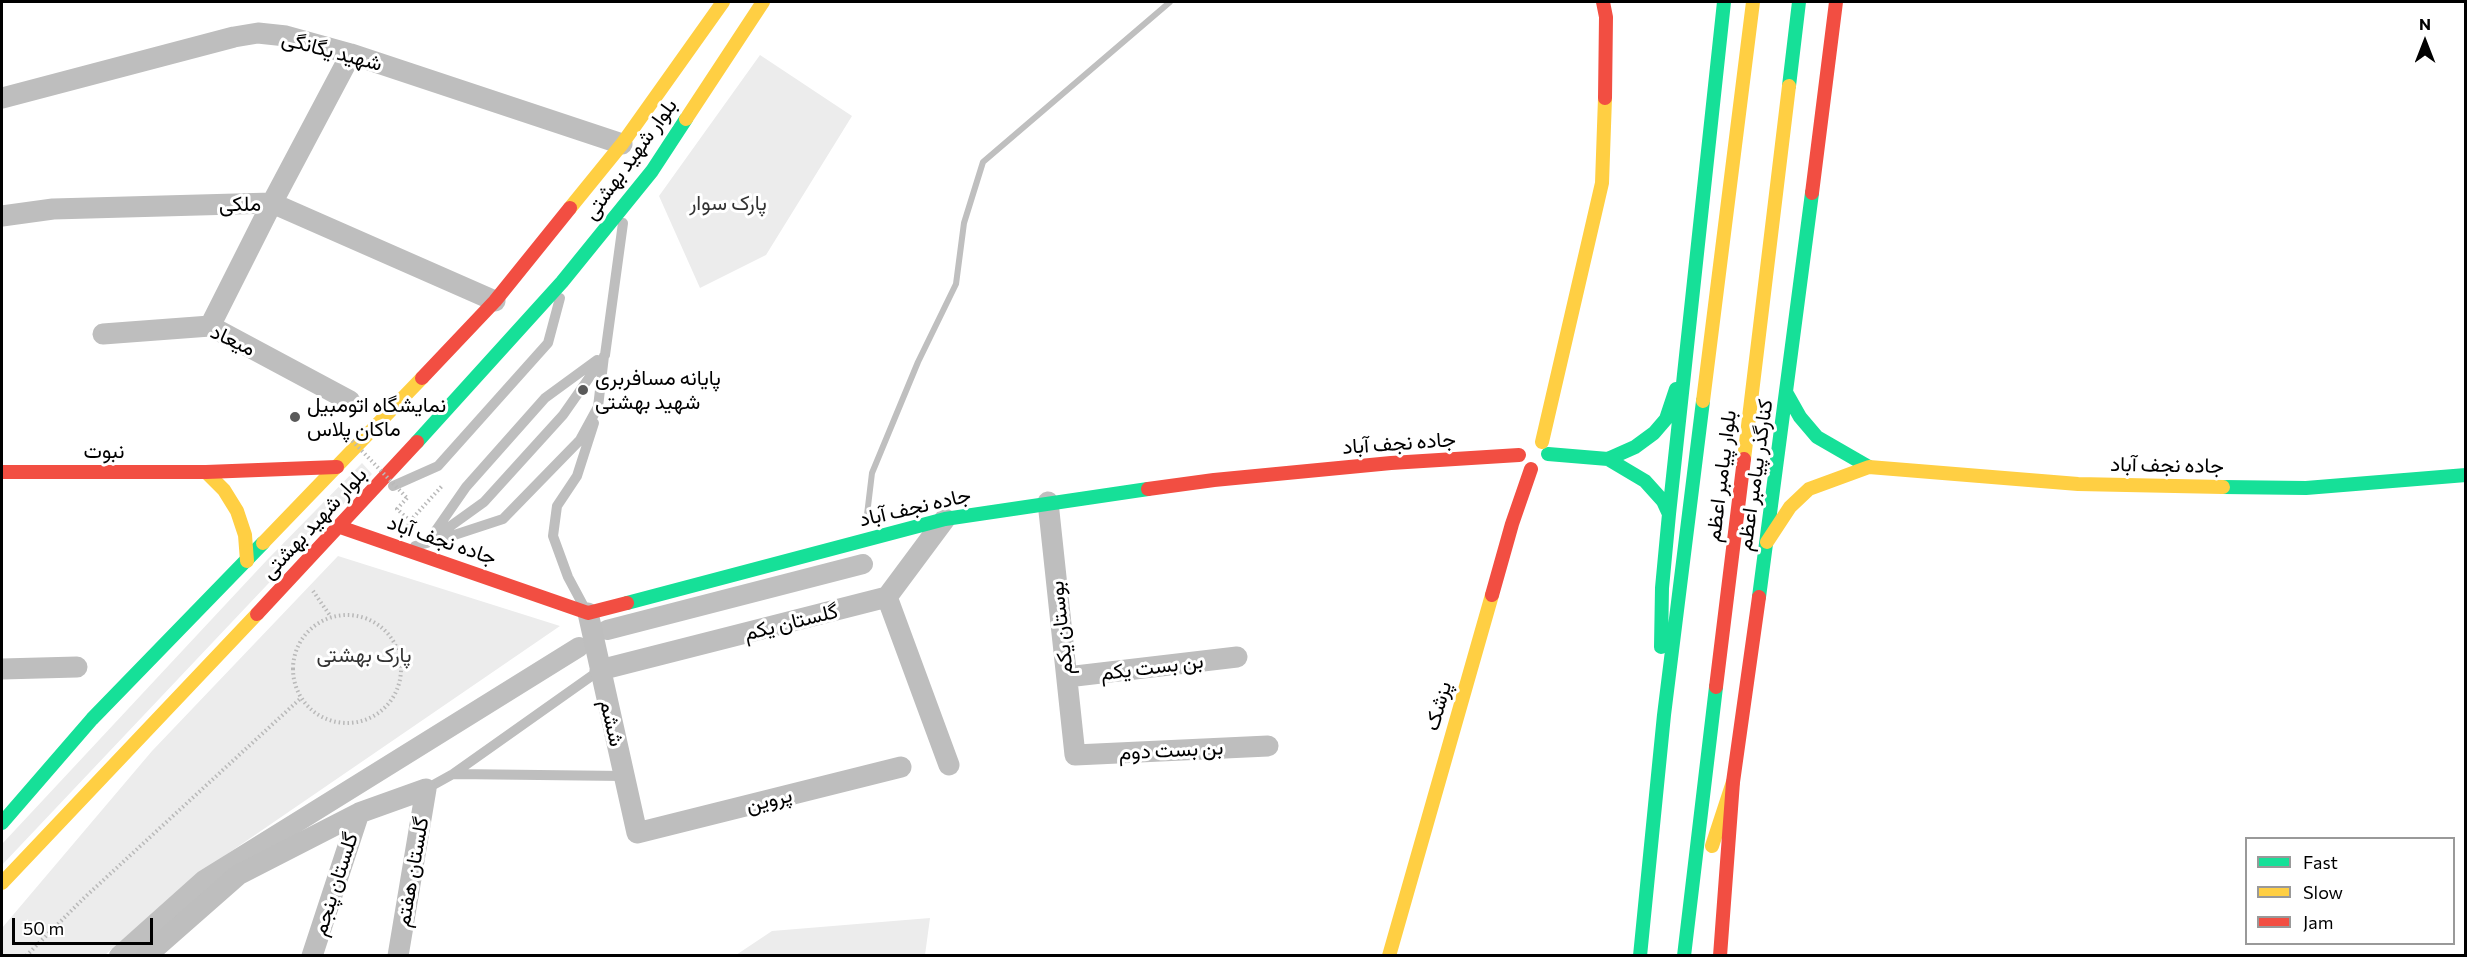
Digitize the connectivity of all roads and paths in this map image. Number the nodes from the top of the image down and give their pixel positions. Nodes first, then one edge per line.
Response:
1 (723, 2) edge
2 (763, 2) edge
3 (1603, 2) edge
4 (1724, 2) edge
5 (1753, 2) edge
6 (1798, 2) edge
7 (1836, 2) edge
8 (351, 54) junction
9 (2, 98) edge
10 (622, 144) junction
11 (626, 203) junction
12 (272, 204) junction
13 (2, 216) edge
14 (562, 282) junction
15 (495, 301) junction
16 (210, 326) junction
17 (103, 334) dead end
18 (1685, 352) junction
19 (605, 355) junction
20 (1788, 394) junction
21 (350, 401) dead end
22 (598, 407) junction
23 (343, 431) dead end
24 (1532, 447) junction
25 (1608, 459) junction
26 (337, 467) junction
27 (1869, 467) junction
28 (1531, 469) junction
29 (2, 472) edge
30 (206, 472) junction
31 (2466, 475) edge
32 (442, 486) dead end
33 (1048, 502) junction
34 (362, 504) junction
35 (397, 509) dead end
36 (1669, 514) junction
37 (945, 519) junction
38 (410, 521) dead end
39 (340, 527) junction
40 (427, 543) junction
41 (1766, 544) junction
42 (399, 548) junction
43 (247, 561) junction
44 (295, 574) junction
45 (887, 597) junction
46 (588, 613) junction
47 (332, 617) junction
48 (1237, 657) dead end
49 (77, 667) dead end
50 (2, 669) edge
51 (600, 670) junction
52 (1067, 677) junction
53 (301, 698) junction
54 (1664, 715) junction
55 (1268, 746) dead end
56 (1075, 755) joint
57 (949, 765) dead end
58 (901, 766) dead end
59 (453, 774) junction
60 (624, 776) junction
61 (1733, 782) junction
62 (426, 789) junction
63 (359, 813) junction
64 (2, 823) edge
65 (636, 833) joint
66 (2, 883) edge
67 (1688, 916) junction
68 (26, 956) edge
69 (146, 956) edge
70 (312, 956) edge
71 (398, 956) edge
72 (1389, 956) edge
73 (1640, 956) edge
74 (1684, 956) edge
75 (1720, 956) edge

1 - 10 main road, بلوار شهید بهشتی
2 - 11 main road, بلوار شهید بهشتی
3 - 24 main road
4 - 18 main road
5 - 54 main road, بلوار پیامبر اعظم
6 - 67 main road, بلوار پیامبر اعظم
7 - 20 main road, کنارگذر پیامبر اعظم
8 - 9 street, شهید یگانگی
8 - 10 street, شهید یگانگی
8 - 12 street
10 - 15 main road, بلوار شهید بهشتی
11 - 14 main road, بلوار شهید بهشتی
11 - 19 lane
12 - 13 street, ملکی
12 - 15 street, ملکی
12 - 16 street
14 - 34 main road, بلوار شهید بهشتی
14 - 34 lane
15 - 26 main road, بلوار شهید بهشتی
16 - 17 street, میعاد
16 - 21 street, میعاد
18 - 25 main road
18 - 36 main road
19 - 22 lane
19 - 40 lane
19 - 40 lane
20 - 27 main road
20 - 41 main road, کنارگذر پیامبر اعظم
22 - 40 lane
22 - 46 lane
23 - 35 path, bridge
24 - 25 main road, جاده نجف آباد
24 - 28 main road
24 - 28 main road
24 - 33 main road, جاده نجف آباد
25 - 36 main road
26 - 30 main road, نبوت
26 - 43 main road, بلوار شهید بهشتی
27 - 31 main road, جاده نجف آباد
27 - 41 main road
28 - 72 main road, پزشک
29 - 30 main road, نبوت
30 - 43 main road
32 - 38 path
33 - 37 main road, جاده نجف آباد
33 - 52 street, بوستان یکم
34 - 39 main road, بلوار شهید بهشتی
36 - 54 main road
37 - 45 street
37 - 46 main road, جاده نجف آباد
39 - 42 main road, جاده نجف آباد
39 - 44 main road, بلوار شهید بهشتی
40 - 42 lane
41 - 61 main road, کنارگذر پیامبر اعظم
42 - 46 main road, جاده نجف آباد
43 - 64 main road, بلوار شهید بهشتی
44 - 47 path
44 - 66 main road, بلوار شهید بهشتی
45 - 51 street, گلستان یکم
45 - 57 street
46 - 51 street, ششم
47 - 53 path
47 - 53 path
48 - 52 street, بن بست یکم
49 - 50 street
51 - 59 lane
51 - 60 street, ششم
52 - 56 street, بوستان یکم
53 - 68 path
54 - 73 main road, بلوار پیامبر اعظم
55 - 56 street, بن بست دوم
58 - 65 street, پروین
59 - 60 lane
59 - 62 lane
60 - 65 street, ششم
61 - 67 main road
61 - 75 main road, کنارگذر پیامبر اعظم
62 - 63 street
62 - 71 street, گلستان هفتم
63 - 69 street
63 - 70 street, گلستان پنجم
67 - 74 main road, بلوار پیامبر اعظم

